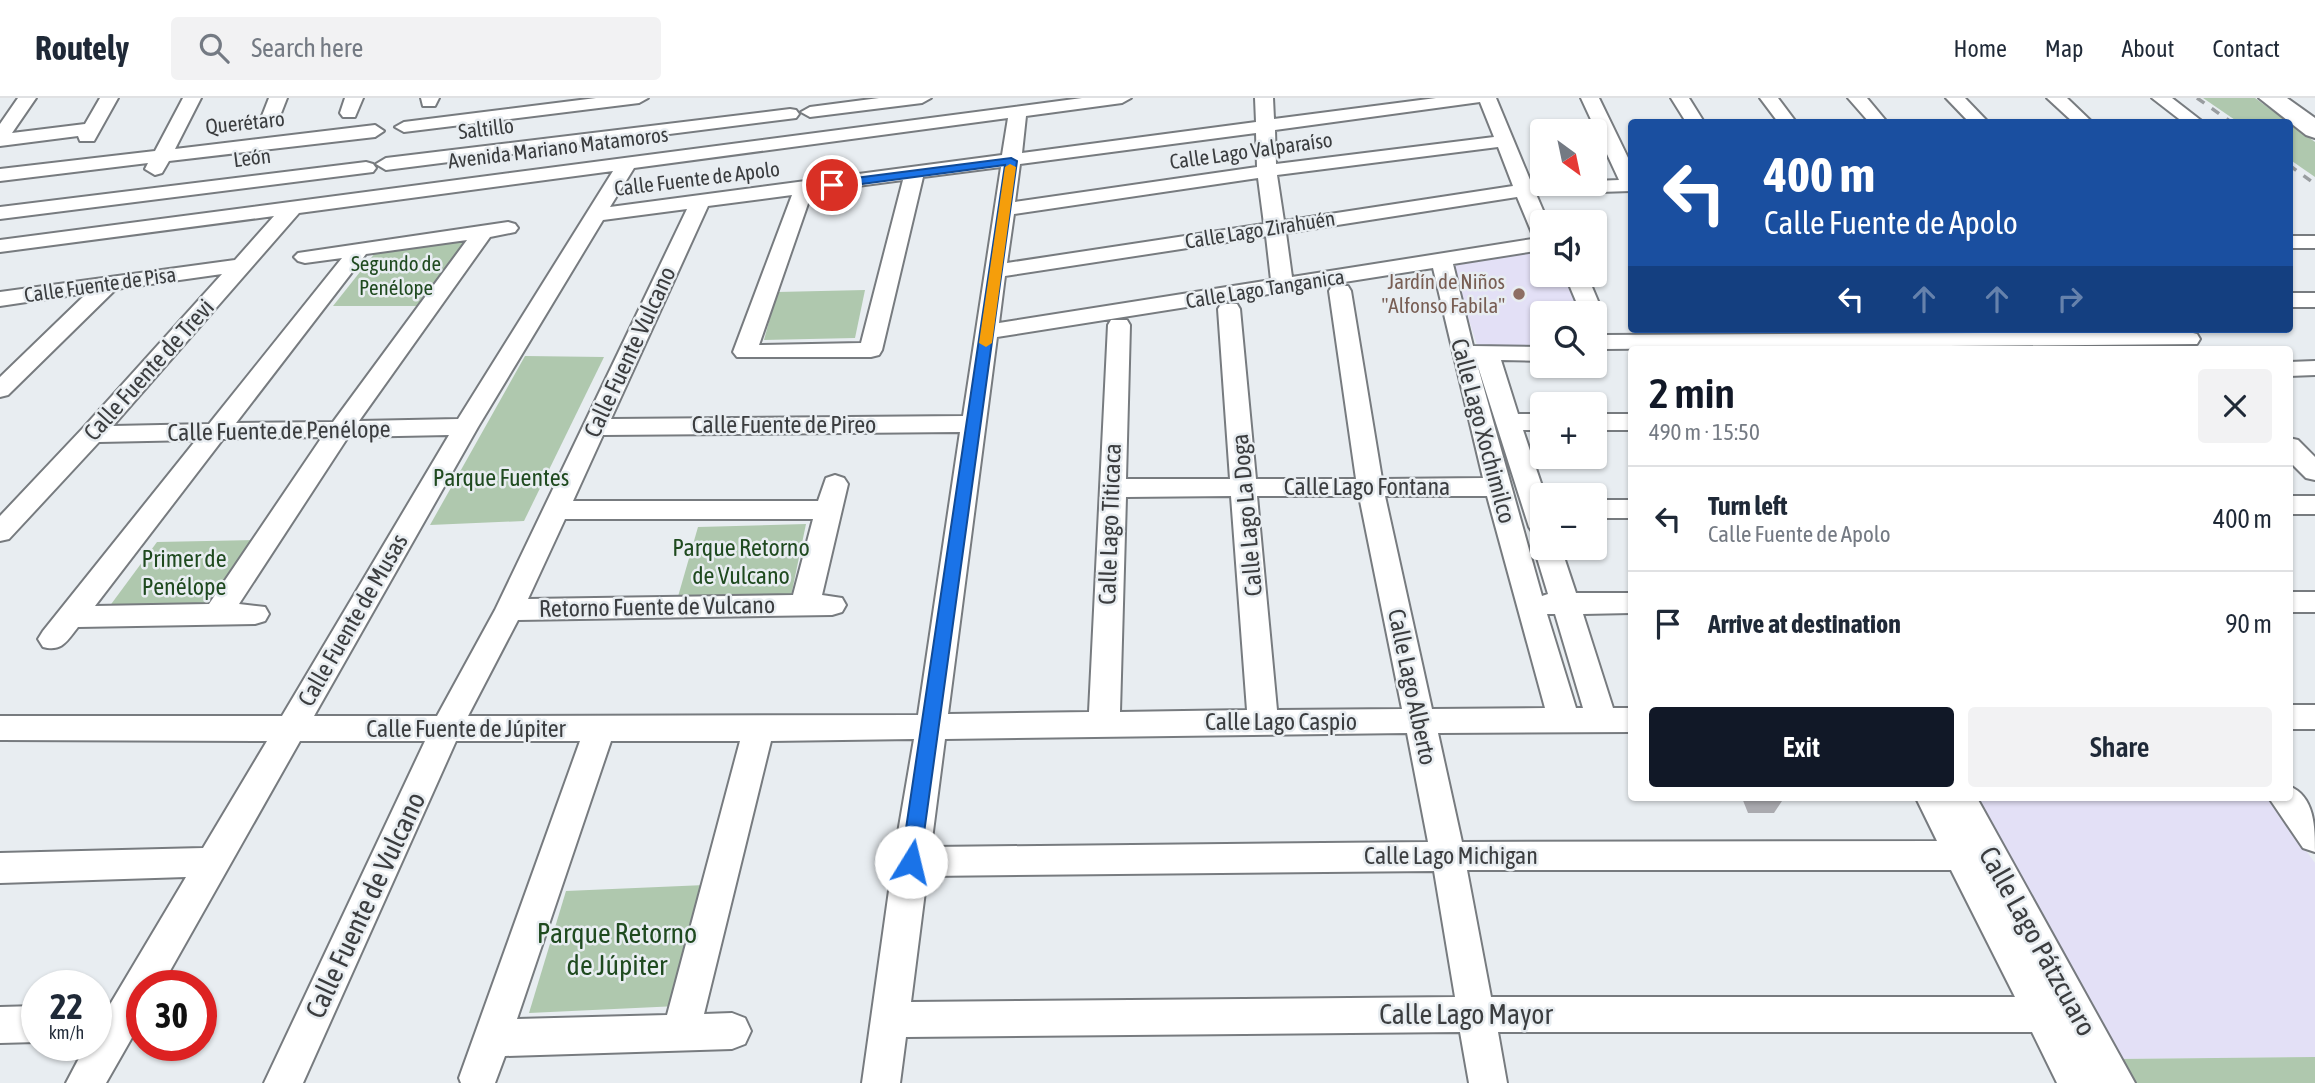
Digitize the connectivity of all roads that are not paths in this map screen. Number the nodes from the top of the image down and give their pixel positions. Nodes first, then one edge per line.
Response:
1 (27, 98) edge
2 (109, 98) edge
3 (192, 98) edge
4 (278, 98) edge
5 (639, 98) edge
6 (922, 98) edge
7 (1122, 98) edge
8 (1264, 98) edge
9 (1476, 98) edge
10 (1487, 98) edge
11 (1500, 98) edge
12 (1590, 98) edge
13 (1680, 98) edge
14 (1769, 98) edge
15 (1857, 98) edge
16 (1955, 98) edge
17 (2056, 98) edge
18 (2161, 98) edge
19 (2271, 98) edge
20 (594, 100) edge
21 (1013, 104) edge
22 (810, 112) dead end
23 (790, 114) dead end
24 (1693, 119) edge
25 (1785, 119) edge
26 (1875, 119) edge
27 (1976, 119) edge
28 (2080, 119) edge
29 (2190, 119) edge
30 (269, 121) dead end
31 (1266, 126) junction
32 (404, 127) dead end
33 (2315, 130) edge
34 (375, 131) dead end
35 (0, 139) edge
36 (1504, 141) junction
37 (592, 145) junction
38 (162, 155) junction
39 (1011, 161) junction
40 (628, 162) junction
41 (376, 166) joint
42 (1267, 171) junction
43 (914, 174) junction
44 (0, 175) edge
45 (1628, 179) edge
46 (1530, 183) edge
47 (1628, 185) edge
48 (1530, 186) edge
49 (1607, 186) edge
50 (804, 188) junction
51 (1530, 189) edge
52 (700, 202) junction
53 (138, 203) junction
54 (295, 205) junction
55 (1005, 209) junction
56 (0, 213) edge
57 (596, 215) junction
58 (1274, 227) junction
59 (508, 228) dead end
60 (483, 232) junction
61 (2293, 242) edge
62 (2315, 242) edge
63 (0, 246) edge
64 (1530, 247) edge
65 (359, 250) junction
66 (305, 257) dead end
67 (242, 265) junction
68 (1443, 267) junction
69 (996, 271) junction
70 (108, 284) junction
71 (1283, 286) junction
72 (1340, 291) junction
73 (0, 299) edge
74 (2293, 300) edge
75 (2315, 300) edge
76 (1199, 306) junction
77 (1229, 309) junction
78 (1119, 325) junction
79 (2057, 334) edge
80 (1713, 335) edge
81 (1831, 335) edge
82 (1940, 335) edge
83 (987, 338) junction
84 (2189, 340) edge
85 (1642, 346) edge
86 (1628, 348) edge
87 (1610, 351) edge
88 (1474, 353) junction
89 (1530, 354) edge
90 (2293, 369) edge
91 (2315, 369) edge
92 (0, 390) edge
93 (1509, 422) junction
94 (1530, 422) edge
95 (1607, 422) edge
96 (1628, 422) edge
97 (974, 424) junction
98 (466, 427) junction
99 (595, 427) junction
100 (340, 430) junction
101 (215, 434) junction
102 (92, 435) junction
103 (2293, 445) edge
104 (2315, 445) edge
105 (2293, 449) edge
106 (2315, 472) edge
107 (835, 484) dead end
108 (1530, 485) edge
109 (1370, 486) junction
110 (1496, 487) junction
111 (1111, 488) junction
112 (1245, 488) junction
113 (2293, 505) edge
114 (2315, 505) edge
115 (1607, 509) edge
116 (1628, 509) edge
117 (556, 510) junction
118 (828, 510) junction
119 (0, 532) edge
120 (1552, 560) edge
121 (2293, 602) edge
122 (2315, 602) edge
123 (1565, 603) junction
124 (1628, 603) edge
125 (1530, 604) junction
126 (509, 610) junction
127 (255, 614) dead end
128 (217, 615) junction
129 (70, 617) junction
130 (53, 639) dead end
131 (2315, 717) edge
132 (2293, 718) edge
133 (1564, 720) junction
134 (1617, 720) edge
135 (1263, 722) junction
136 (1419, 722) junction
137 (1104, 724) junction
138 (932, 726) junction
139 (0, 728) edge
140 (446, 728) junction
141 (600, 728) junction
142 (759, 729) junction
143 (289, 730) junction
144 (1934, 801) edge
145 (1960, 801) edge
146 (2287, 801) edge
147 (2315, 838) edge
148 (1976, 855) junction
149 (1448, 856) junction
150 (213, 862) junction
151 (911, 862) junction
152 (0, 868) edge
153 (2018, 935) junction
154 (1476, 1014) junction
155 (2043, 1015) junction
156 (112, 1017) edge
157 (889, 1020) junction
158 (21, 1024) edge
159 (0, 1025) edge
160 (732, 1031) dead end
161 (681, 1033) junction
162 (492, 1038) junction
163 (93, 1061) edge
164 (478, 1077) dead end
165 (85, 1083) edge
166 (284, 1083) edge
167 (881, 1083) edge
168 (1488, 1083) edge
169 (2077, 1083) edge
170 (2116, 1083) edge

1 - 35 street
2 - 35 street
3 - 38 street
4 - 30 street
5 - 20 street
6 - 22 street
7 - 21 street, Avenida Mariano Matamoros
8 - 31 street
9 - 31 street, Calle Fuente de Apolo
10 - 36 street
11 - 46 street
12 - 45 street
13 - 24 street
14 - 25 street
15 - 26 street
16 - 27 street
17 - 28 street
18 - 29 street
19 - 33 highway
20 - 32 street
20 - 37 street
21 - 39 street
21 - 40 street, Avenida Mariano Matamoros
23 - 37 street, Saltillo
31 - 39 street, Calle Fuente de Apolo
31 - 42 street
34 - 38 street, Querétaro
36 - 42 street, Calle Lago Valparaíso
36 - 48 street
37 - 41 street, Saltillo
38 - 44 street, Querétaro
38 - 53 street
39 - 43 street, Calle Fuente de Apolo
39 - 55 street
40 - 54 street, Avenida Mariano Matamoros
40 - 57 street, Calle Fuente de Musas
41 - 53 street, León
42 - 55 street, Calle Lago Valparaíso
42 - 58 street
43 - 50 street, Calle Fuente de Apolo
43 - 50 street
47 - 49 street, Calle Lago Zirahuén
50 - 52 street, Calle Fuente de Apolo
51 - 58 street, Calle Lago Zirahuén
52 - 57 street, Calle Fuente de Apolo
52 - 99 street, Calle Fuente Vulcano
53 - 56 street, León
54 - 63 street, Avenida Mariano Matamoros
54 - 67 street, Calle Fuente de Trevi
55 - 69 street
57 - 98 street, Calle Fuente de Musas
58 - 69 street, Calle Lago Zirahuén
58 - 71 street
59 - 60 street
60 - 65 street
60 - 100 street
61 - 62 street
64 - 68 street, Calle Lago Tanganica
65 - 66 street
65 - 101 street
67 - 70 street, Calle Fuente de Pisa
67 - 102 street, Calle Fuente de Trevi
68 - 71 street, Calle Lago Tanganica
68 - 72 street, Calle Lago Tanganica
68 - 88 street, Calle Lago Xochimilco
69 - 83 street
70 - 73 street, Calle Fuente de Pisa
70 - 92 street
71 - 76 street, Calle Lago Tanganica
72 - 77 street, Calle Lago Tanganica
72 - 109 street, Calle Lago Alberto
74 - 75 street
76 - 77 street, Calle Lago Tanganica
76 - 78 street, Calle Lago Tanganica
76 - 83 street, Calle Lago Tanganica
77 - 112 street, Calle Lago La Doga
78 - 83 street, Calle Lago Tanganica
78 - 111 street, Calle Lago Titicaca
79 - 82 street
79 - 84 street
80 - 81 street
80 - 85 street
81 - 82 street
83 - 97 street
86 - 87 street
88 - 89 street
88 - 93 street, Calle Lago Xochimilco
88 - 110 street, Calle Lago Xochimilco
90 - 91 street
93 - 94 street
93 - 108 street, Calle Lago Xochimilco
95 - 96 street
97 - 99 street, Calle Fuente de Pireo
97 - 138 street
98 - 100 street, Calle Fuente de Penélope
98 - 143 street, Calle Fuente de Musas
99 - 117 street, Calle Fuente Vulcano
100 - 101 street, Calle Fuente de Penélope
100 - 128 street
101 - 102 street, Calle Fuente de Penélope
101 - 129 street
102 - 119 street, Calle Fuente de Trevi
103 - 104 street
105 - 106 street
107 - 118 street, Retorno Fuente de Vulcano
109 - 110 street, Calle Lago Fontana
109 - 112 street, Calle Lago Fontana
109 - 136 street, Calle Lago Alberto
110 - 125 street, Calle Lago Xochimilco
111 - 112 street, Calle Lago Fontana
111 - 137 street, Calle Lago Titicaca
112 - 135 street, Calle Lago La Doga
113 - 114 street
115 - 116 street
117 - 118 street
117 - 126 street, Calle Fuente Vulcano
118 - 126 street, Retorno Fuente de Vulcano
120 - 123 street
121 - 122 street
123 - 124 street
123 - 125 street
123 - 134 street
125 - 133 street, Calle Lago Xochimilco
126 - 140 street, Calle Fuente Vulcano
127 - 128 street
128 - 129 street
129 - 130 street
131 - 132 street
133 - 134 street, Calle Lago Caspio
133 - 136 street, Calle Lago Caspio
135 - 136 street, Calle Lago Caspio
135 - 137 street, Calle Lago Caspio
136 - 149 street, Calle Lago Alberto
137 - 138 street, Calle Lago Caspio
138 - 142 street, Calle Fuente de Júpiter
138 - 151 street
139 - 143 street, Calle Fuente de Júpiter
140 - 141 street, Calle Fuente de Júpiter
140 - 143 street, Calle Fuente de Júpiter
140 - 166 street, Calle Fuente de Vulcano
141 - 142 street, Calle Fuente de Júpiter
141 - 162 street
142 - 161 street
143 - 150 street, Calle Fuente de Musas
144 - 148 street, Calle Lago Pátzcuaro
145 - 148 street, Calle Lago Pátzcuaro
146 - 147 street
148 - 149 street, Calle Lago Michigan
148 - 153 street, Calle Lago Pátzcuaro
149 - 151 street, Calle Lago Michigan
149 - 154 street, Calle Lago Alberto
150 - 152 street
150 - 156 street, Calle Fuente de Musas
151 - 157 street
153 - 155 street, Calle Lago Pátzcuaro
153 - 170 street, Calle Lago Pátzcuaro
154 - 155 street, Calle Lago Mayor
154 - 157 street, Calle Lago Mayor
154 - 168 street, Calle Lago Alberto
155 - 169 street, Calle Lago Pátzcuaro
157 - 167 street
158 - 159 street
160 - 161 street
161 - 162 street
162 - 164 street
163 - 165 street, Calle Fuente de Musas

